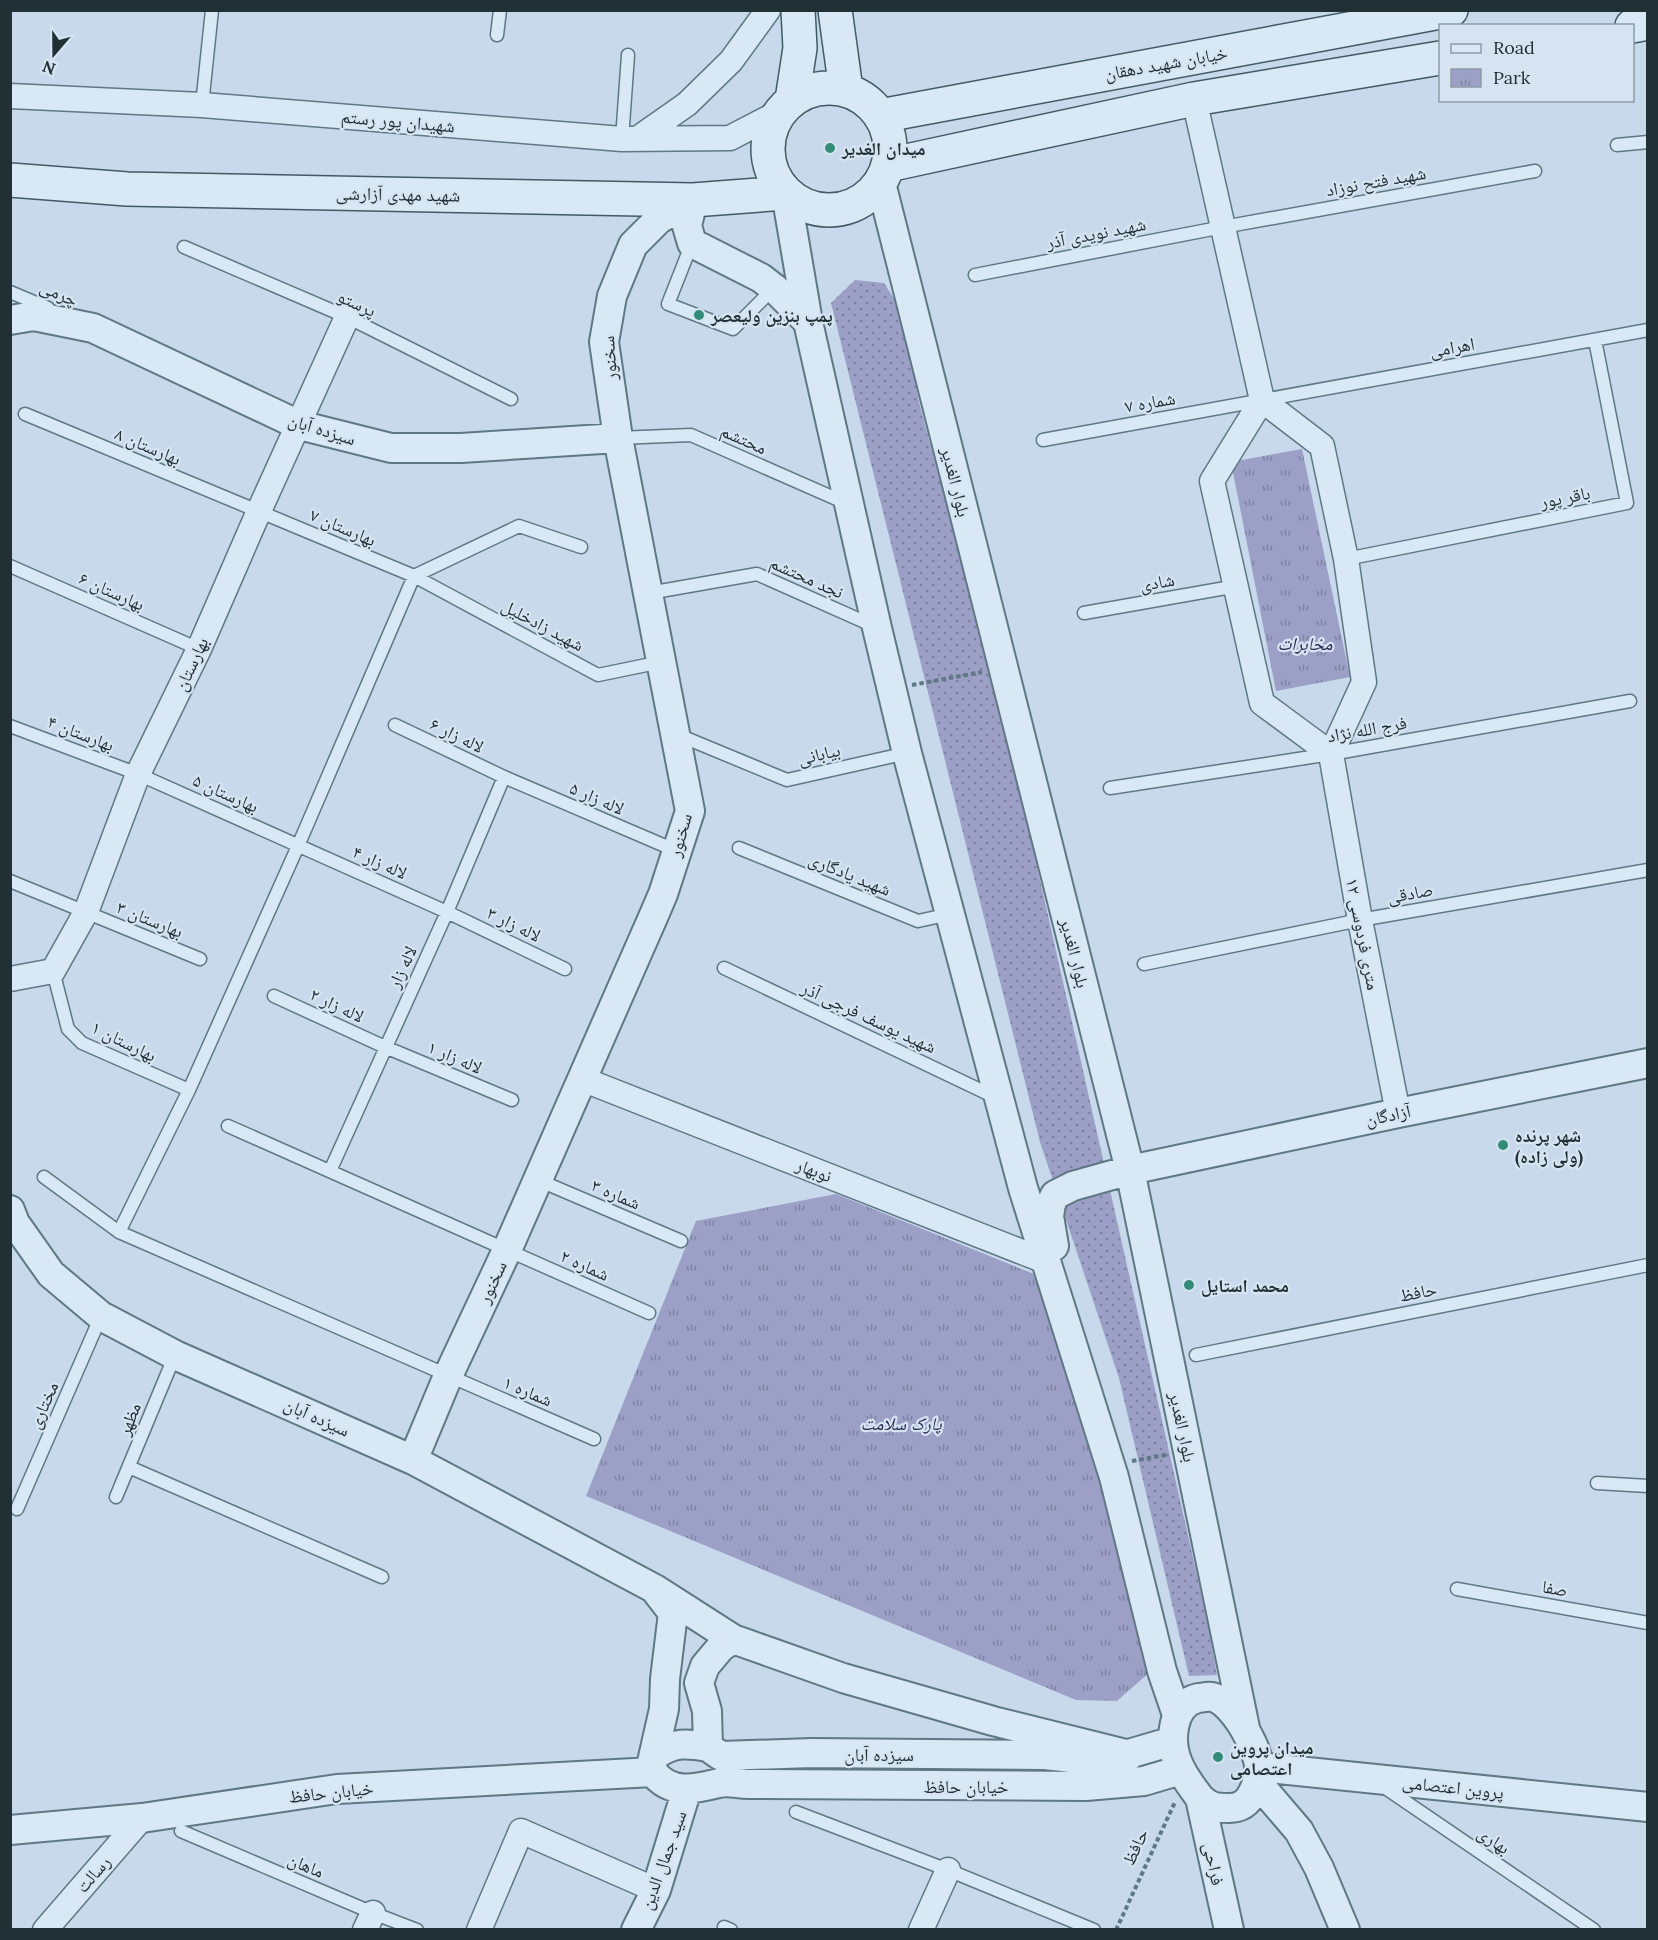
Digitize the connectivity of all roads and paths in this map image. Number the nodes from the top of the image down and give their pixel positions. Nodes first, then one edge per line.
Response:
1 (212, 10) edge
2 (500, 10) edge
3 (768, 10) edge
4 (798, 10) edge
5 (835, 10) edge
6 (1451, 10) edge
7 (497, 35) dead end
8 (628, 56) dead end
9 (1439, 58) edge
10 (846, 90) junction
11 (10, 96) edge
12 (1194, 99) junction
13 (202, 105) junction
14 (786, 106) junction
15 (880, 116) junction
16 (630, 139) junction
17 (1647, 142) edge
18 (1617, 145) dead end
19 (1535, 171) dead end
20 (885, 174) junction
21 (10, 180) edge
22 (786, 194) junction
23 (693, 200) junction
24 (1223, 227) junction
25 (692, 243) junction
26 (184, 247) dead end
27 (975, 275) dead end
28 (774, 288) junction
29 (10, 292) edge
30 (347, 317) junction
31 (10, 320) edge
32 (808, 322) junction
33 (93, 328) junction
34 (1647, 330) edge
35 (1595, 340) junction
36 (511, 399) dead end
37 (1262, 400) junction
38 (25, 414) dead end
39 (299, 425) junction
40 (618, 438) junction
41 (1043, 440) dead end
42 (849, 505) junction
43 (258, 511) junction
44 (581, 547) dead end
45 (1346, 560) junction
46 (10, 566) edge
47 (414, 576) junction
48 (1237, 586) junction
49 (649, 593) junction
50 (1084, 613) dead end
51 (877, 628) junction
52 (199, 649) junction
53 (661, 662) junction
54 (1003, 669) junction
55 (891, 688) junction
56 (1630, 701) dead end
57 (394, 725) dead end
58 (10, 726) edge
59 (675, 734) junction
60 (907, 753) junction
61 (1331, 754) junction
62 (138, 774) junction
63 (504, 777) junction
64 (1110, 788) dead end
65 (298, 846) junction
66 (739, 848) dead end
67 (676, 851) junction
68 (1647, 870) edge
69 (10, 880) edge
70 (86, 912) junction
71 (447, 912) junction
72 (950, 914) junction
73 (1360, 920) junction
74 (200, 959) dead end
75 (1144, 964) dead end
76 (724, 968) dead end
77 (565, 969) dead end
78 (53, 971) junction
79 (10, 979) edge
80 (274, 996) dead end
81 (385, 1047) junction
82 (1647, 1063) edge
83 (582, 1080) junction
84 (189, 1090) junction
85 (998, 1098) junction
86 (512, 1100) dead end
87 (1398, 1113) junction
88 (228, 1126) dead end
89 (1130, 1170) junction
90 (330, 1171) junction
91 (44, 1177) dead end
92 (538, 1180) junction
93 (10, 1210) edge
94 (119, 1232) junction
95 (681, 1241) dead end
96 (507, 1250) junction
97 (1045, 1261) junction
98 (1647, 1265) edge
99 (1057, 1293) junction
100 (649, 1313) dead end
101 (101, 1316) junction
102 (175, 1354) junction
103 (1196, 1354) dead end
104 (448, 1376) junction
105 (594, 1439) dead end
106 (1188, 1451) junction
107 (413, 1460) junction
108 (1111, 1466) junction
109 (129, 1467) junction
110 (1597, 1483) dead end
111 (1647, 1486) edge
112 (116, 1497) dead end
113 (17, 1509) dead end
114 (382, 1577) dead end
115 (655, 1589) junction
116 (1457, 1589) dead end
117 (1647, 1623) edge
118 (733, 1639) junction
119 (1175, 1728) junction
120 (1245, 1728) junction
121 (1130, 1755) junction
122 (654, 1763) junction
123 (725, 1768) junction
124 (1258, 1775) junction
125 (1373, 1779) junction
126 (1189, 1782) junction
127 (687, 1789) junction
128 (1647, 1807) edge
129 (796, 1812) dead end
130 (142, 1818) junction
131 (10, 1830) edge
132 (181, 1831) dead end
133 (948, 1870) junction
134 (656, 1890) junction
135 (369, 1921) edge
136 (45, 1929) edge
137 (417, 1929) edge
138 (479, 1929) edge
139 (636, 1929) edge
140 (921, 1929) edge
141 (1094, 1929) edge
142 (1116, 1929) edge
143 (1229, 1929) edge
144 (1345, 1929) edge
145 (1594, 1929) edge

1 - 13 lane
2 - 7 lane
3 - 16 street
4 - 14 main road
5 - 10 main road
6 - 15 main road, خیابان شهید دهقان
8 - 16 lane
9 - 12 main road
10 - 14 main road
10 - 15 main road
11 - 13 street, شهیدان پور رستم
12 - 20 main road
12 - 24 street
13 - 16 street, شهیدان پور رستم
14 - 16 street, شهیدان پور رستم
14 - 22 main road
15 - 20 main road
17 - 18 lane
19 - 24 lane, شهید فتح نوزاد
20 - 22 main road
20 - 54 street, بلوار الغدیر
21 - 23 main road, شهید مهدی آزارشی
22 - 23 main road, شهید مهدی آزارشی
22 - 32 street
23 - 25 street
23 - 40 street, سخنور
24 - 27 lane, شهید نویدی آذر
24 - 37 street
25 - 28 street
25 - 28 lane
26 - 30 lane, پرستو
28 - 32 street
29 - 33 lane, چرمی
30 - 36 lane, پرستو
30 - 39 street, بهارستان
31 - 33 street, سیزده آبان
32 - 42 street
33 - 39 street, سیزده آبان
34 - 35 lane, اهرامی
35 - 37 lane, اهرامی
35 - 45 lane, باقر پور
37 - 41 lane, شماره ۷
37 - 45 street
37 - 48 street
38 - 43 lane, بهارستان ۸
39 - 40 street, سیزده آبان
39 - 43 street, بهارستان
40 - 42 lane, محتشم
40 - 49 street, سخنور
42 - 51 street
43 - 47 lane, بهارستان ۷
43 - 52 street, بهارستان
44 - 47 lane
45 - 61 street
46 - 52 lane, بهارستان ۶
47 - 53 lane, شهید زادخلیل
47 - 65 lane
48 - 50 lane, شادی
48 - 61 street
49 - 51 lane, نجد محتشم
49 - 53 street, سخنور
51 - 55 street
52 - 62 street, بهارستان
53 - 59 street, سخنور
54 - 55 path
54 - 89 street, بلوار الغدیر
55 - 60 street
56 - 61 lane, فرج الله نژاد
57 - 63 lane, لاله زار ۶
58 - 62 lane, بهارستان ۴
59 - 60 lane, بیابانی
59 - 67 street, سخنور
60 - 72 street
61 - 64 lane, فرج الله نژاد
61 - 73 street, ۱۲ متری فردوسی
62 - 65 lane, بهارستان ۵
62 - 70 street, بهارستان
63 - 67 lane, لاله زار ۵
63 - 71 lane, لاله زار
65 - 71 lane, لاله زار ۴
65 - 84 lane
66 - 72 lane, شهید یادگاری
67 - 83 street, سخنور
68 - 73 lane, صادقی
69 - 70 lane, بهارستان ۳
70 - 74 lane, بهارستان ۳
70 - 78 street, بهارستان
71 - 77 lane, لاله زار ۳
71 - 81 lane, لاله زار
72 - 85 street
73 - 75 lane, صادقی
73 - 87 street, ۱۲ متری فردوسی
76 - 85 lane, شهید یوسف فرجی آذر
78 - 79 street
78 - 84 lane, بهارستان ۱
80 - 81 lane, لاله زار ۲
81 - 86 lane, لاله زار ۱
81 - 90 lane, لاله زار
82 - 87 street, آزادگان
83 - 92 street, سخنور
83 - 97 street, نوبهار
84 - 94 lane
85 - 97 street
87 - 89 street, آزادگان
88 - 90 lane, شماره ۲
89 - 99 street, آزادگان
89 - 106 street, بلوار الغدیر
90 - 96 lane, شماره ۲
91 - 94 lane, شماره ۱
92 - 95 lane, شماره ۳
92 - 96 street, سخنور
93 - 101 street, سیزده آبان
94 - 104 lane, شماره ۱
96 - 100 lane, شماره ۲
96 - 104 street, سخنور
97 - 99 street
98 - 103 lane, حافظ
99 - 108 street
101 - 102 street, سیزده آبان
101 - 113 lane, مختاری
102 - 107 street, سیزده آبان
102 - 109 lane, مظهر
104 - 105 lane, شماره ۱
104 - 107 street, سخنور
106 - 108 path
106 - 120 street, بلوار الغدیر
107 - 115 street, سیزده آبان
108 - 119 street
109 - 112 lane, مظهر
109 - 114 lane
110 - 111 lane
115 - 118 street, سیزده آبان
115 - 122 street
116 - 117 lane, صفا
118 - 121 street, سیزده آبان
118 - 123 street
119 - 120 street
119 - 121 street, سیزده آبان
119 - 126 street
120 - 124 street
121 - 123 street, سیزده آبان
122 - 123 street
122 - 127 street
122 - 130 street, خیابان حافظ
123 - 126 street, خیابان حافظ
123 - 127 street
124 - 125 street, پروین اعتصامی
124 - 126 street
124 - 144 street
125 - 128 street, پروین اعتصامی
125 - 145 lane, بهاری
126 - 142 path, حافظ
126 - 143 street, فراحی
127 - 134 street, سید جمال الدین
129 - 133 lane
130 - 131 street, خیابان حافظ
130 - 136 street, رسالت
132 - 135 lane, ماهان
133 - 140 street
133 - 141 lane
134 - 138 street
134 - 139 street, سید جمال الدین
135 - 137 lane, ماهان

